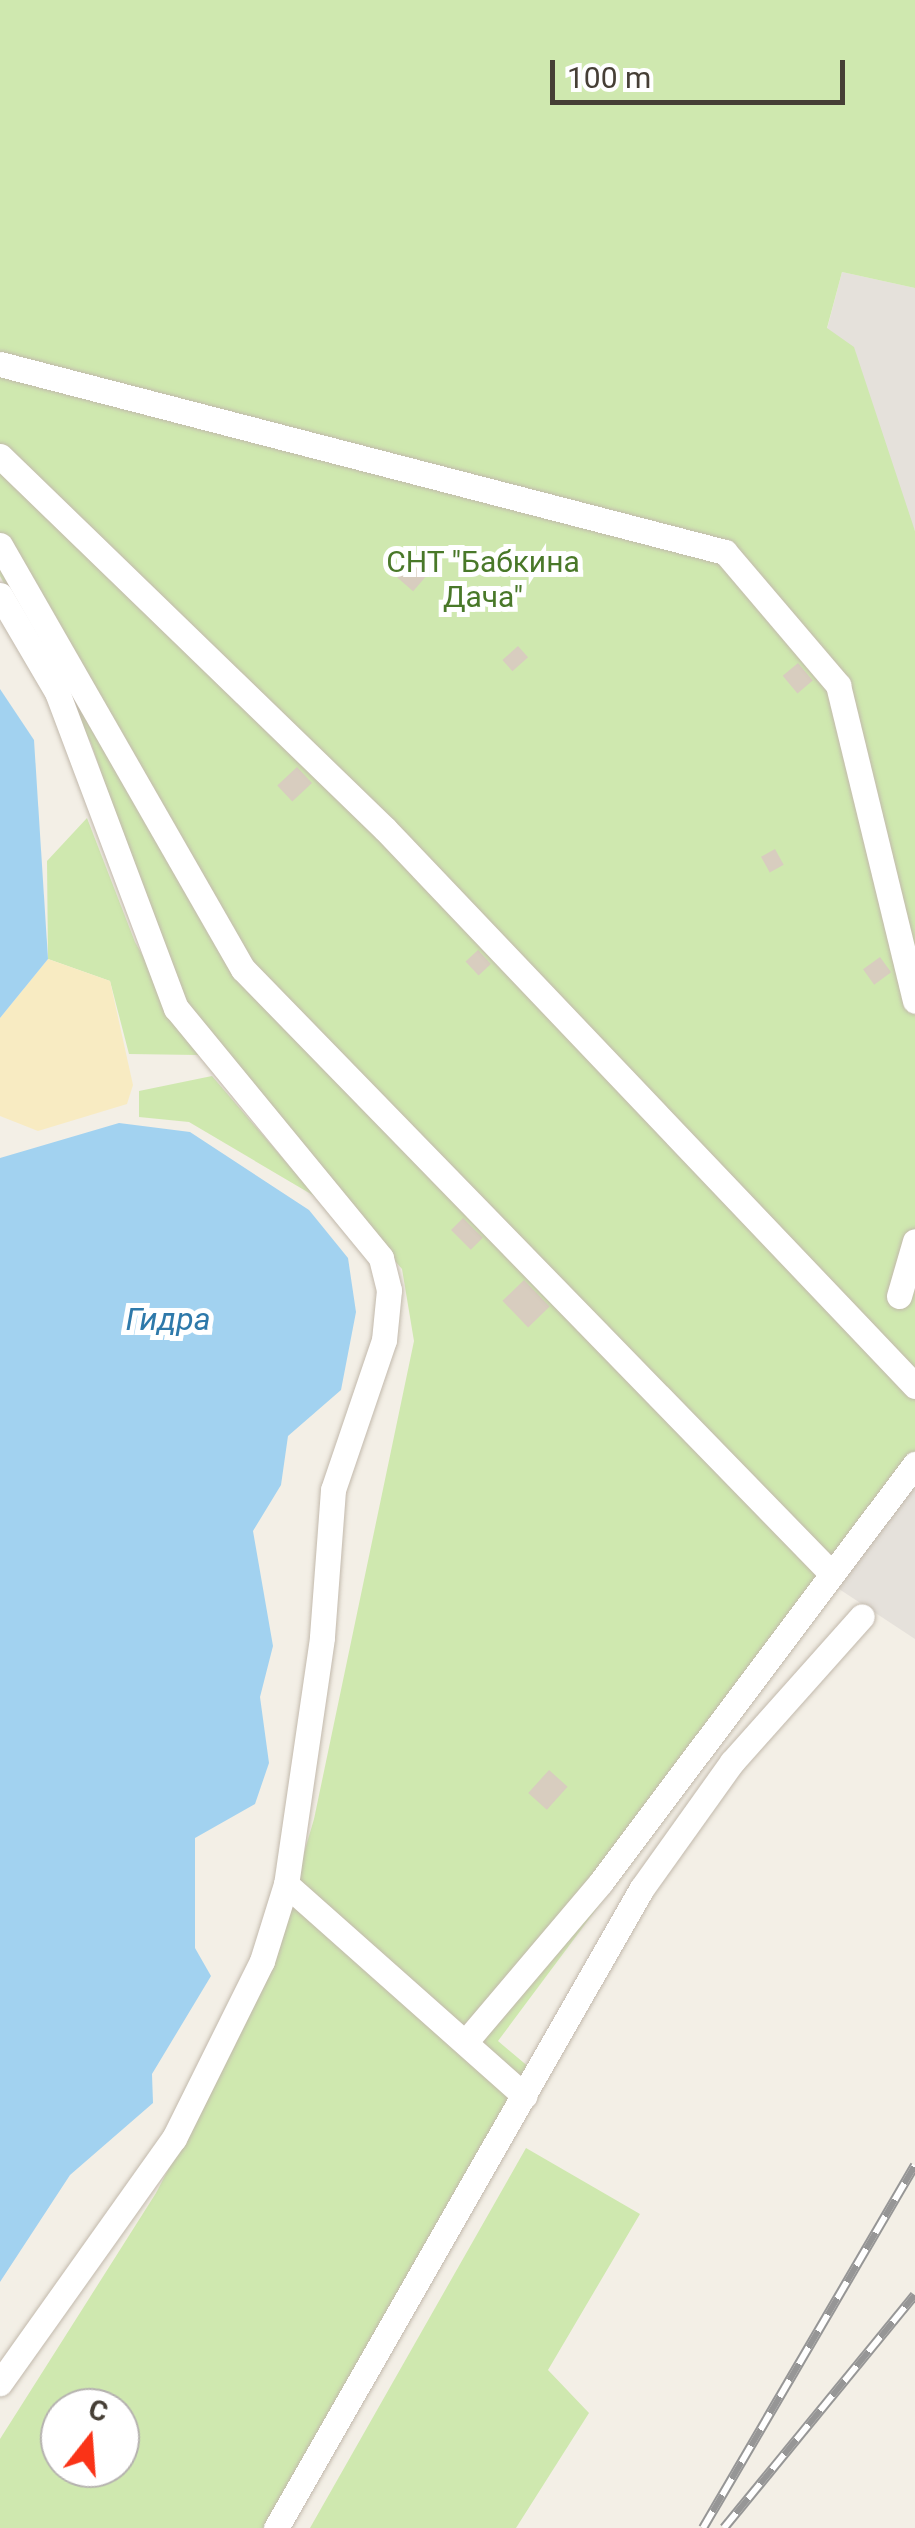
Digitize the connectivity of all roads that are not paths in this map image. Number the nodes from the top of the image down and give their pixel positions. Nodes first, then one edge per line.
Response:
1 (0, 364) edge
2 (0, 456) edge
3 (0, 546) edge
4 (0, 594) edge
5 (915, 1000) edge
6 (915, 1242) edge
7 (900, 1296) dead end
8 (915, 1386) edge
9 (915, 1464) edge
10 (832, 1574) junction
11 (862, 1616) dead end
12 (286, 1884) junction
13 (468, 2039) junction
14 (525, 2096) junction
15 (0, 2382) edge
16 (276, 2528) edge

1 - 5 street
2 - 8 street
3 - 10 street
4 - 12 street
6 - 7 street
9 - 10 street
10 - 13 street
11 - 14 street
12 - 13 street
12 - 15 street
13 - 14 street
14 - 16 street

